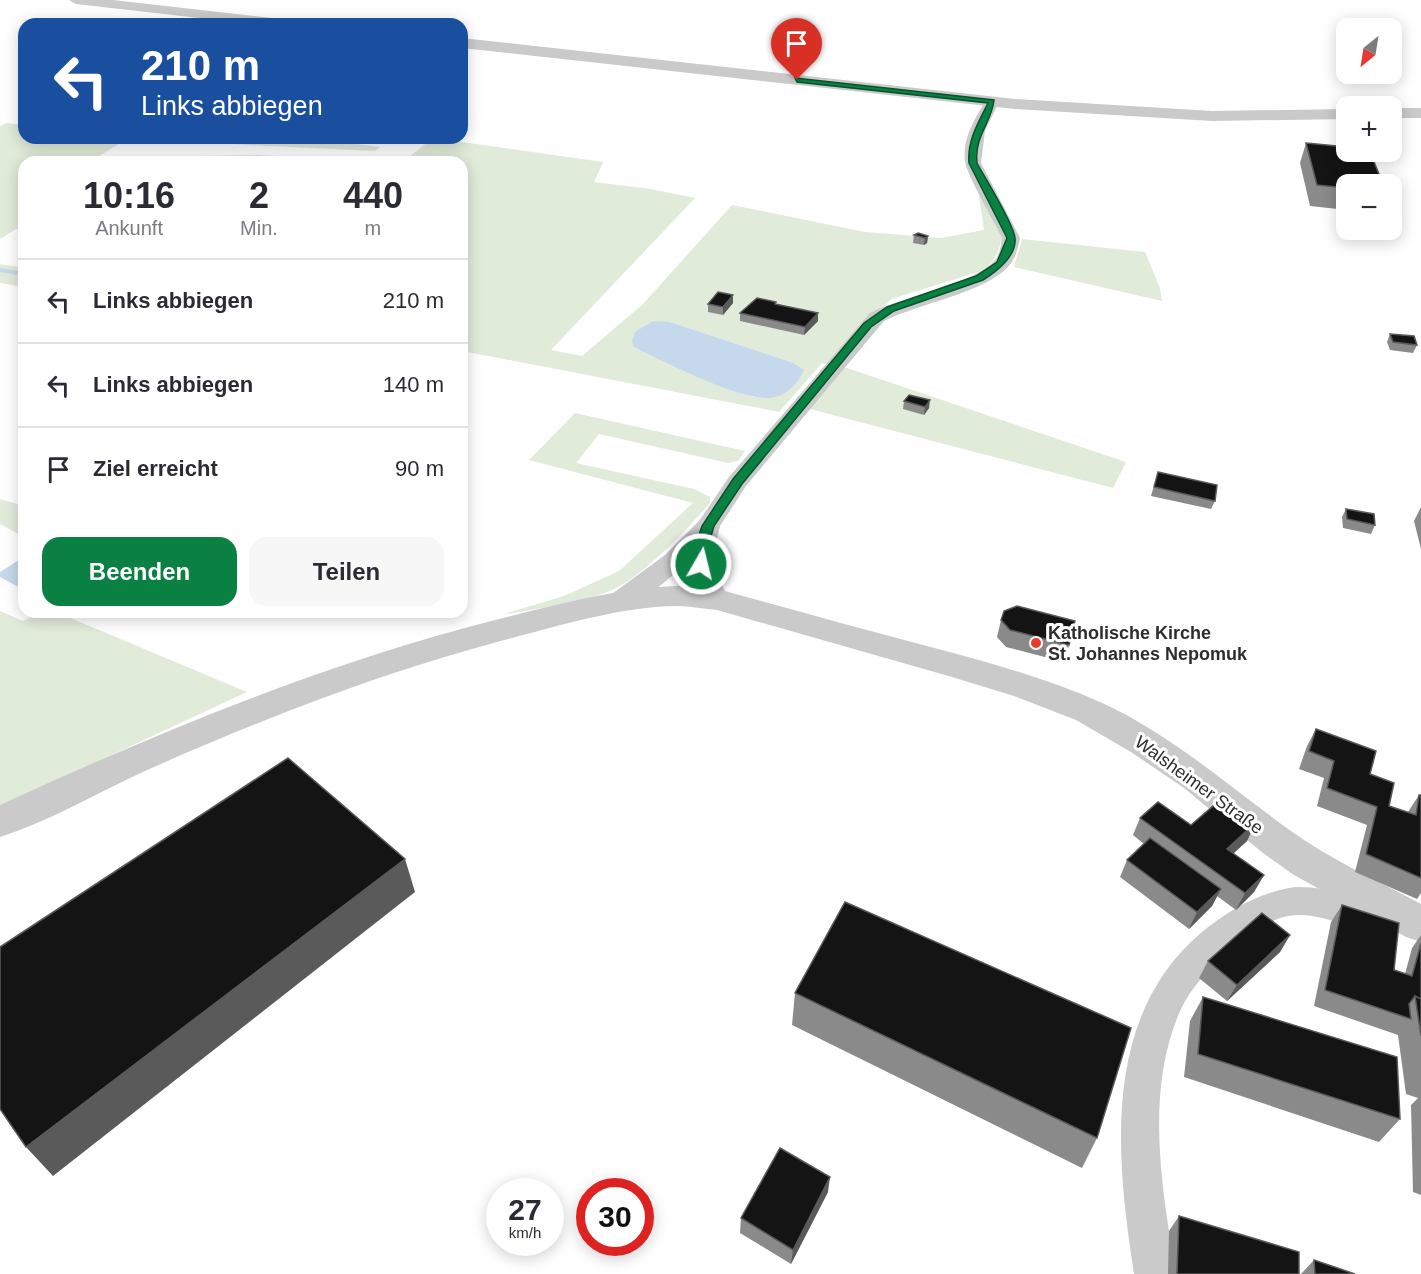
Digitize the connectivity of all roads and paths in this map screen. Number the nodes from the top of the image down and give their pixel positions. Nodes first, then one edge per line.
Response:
1 (76, 0) edge
2 (236, 18) edge
3 (468, 44) edge
4 (992, 102) junction
5 (1402, 113) edge
6 (1336, 114) edge
7 (1420, 114) edge
8 (708, 526) junction
9 (718, 600) junction
10 (618, 602) junction
11 (0, 822) edge
12 (1421, 924) edge
13 (1155, 1274) edge

1 - 2 street
3 - 4 street
4 - 6 street
4 - 8 street
5 - 7 street
8 - 9 street
8 - 10 street
9 - 10 street, Walsheimer Straße
9 - 12 street, Walsheimer Straße
10 - 11 street, Walsheimer Straße
12 - 13 street, Walsheimer Straße

